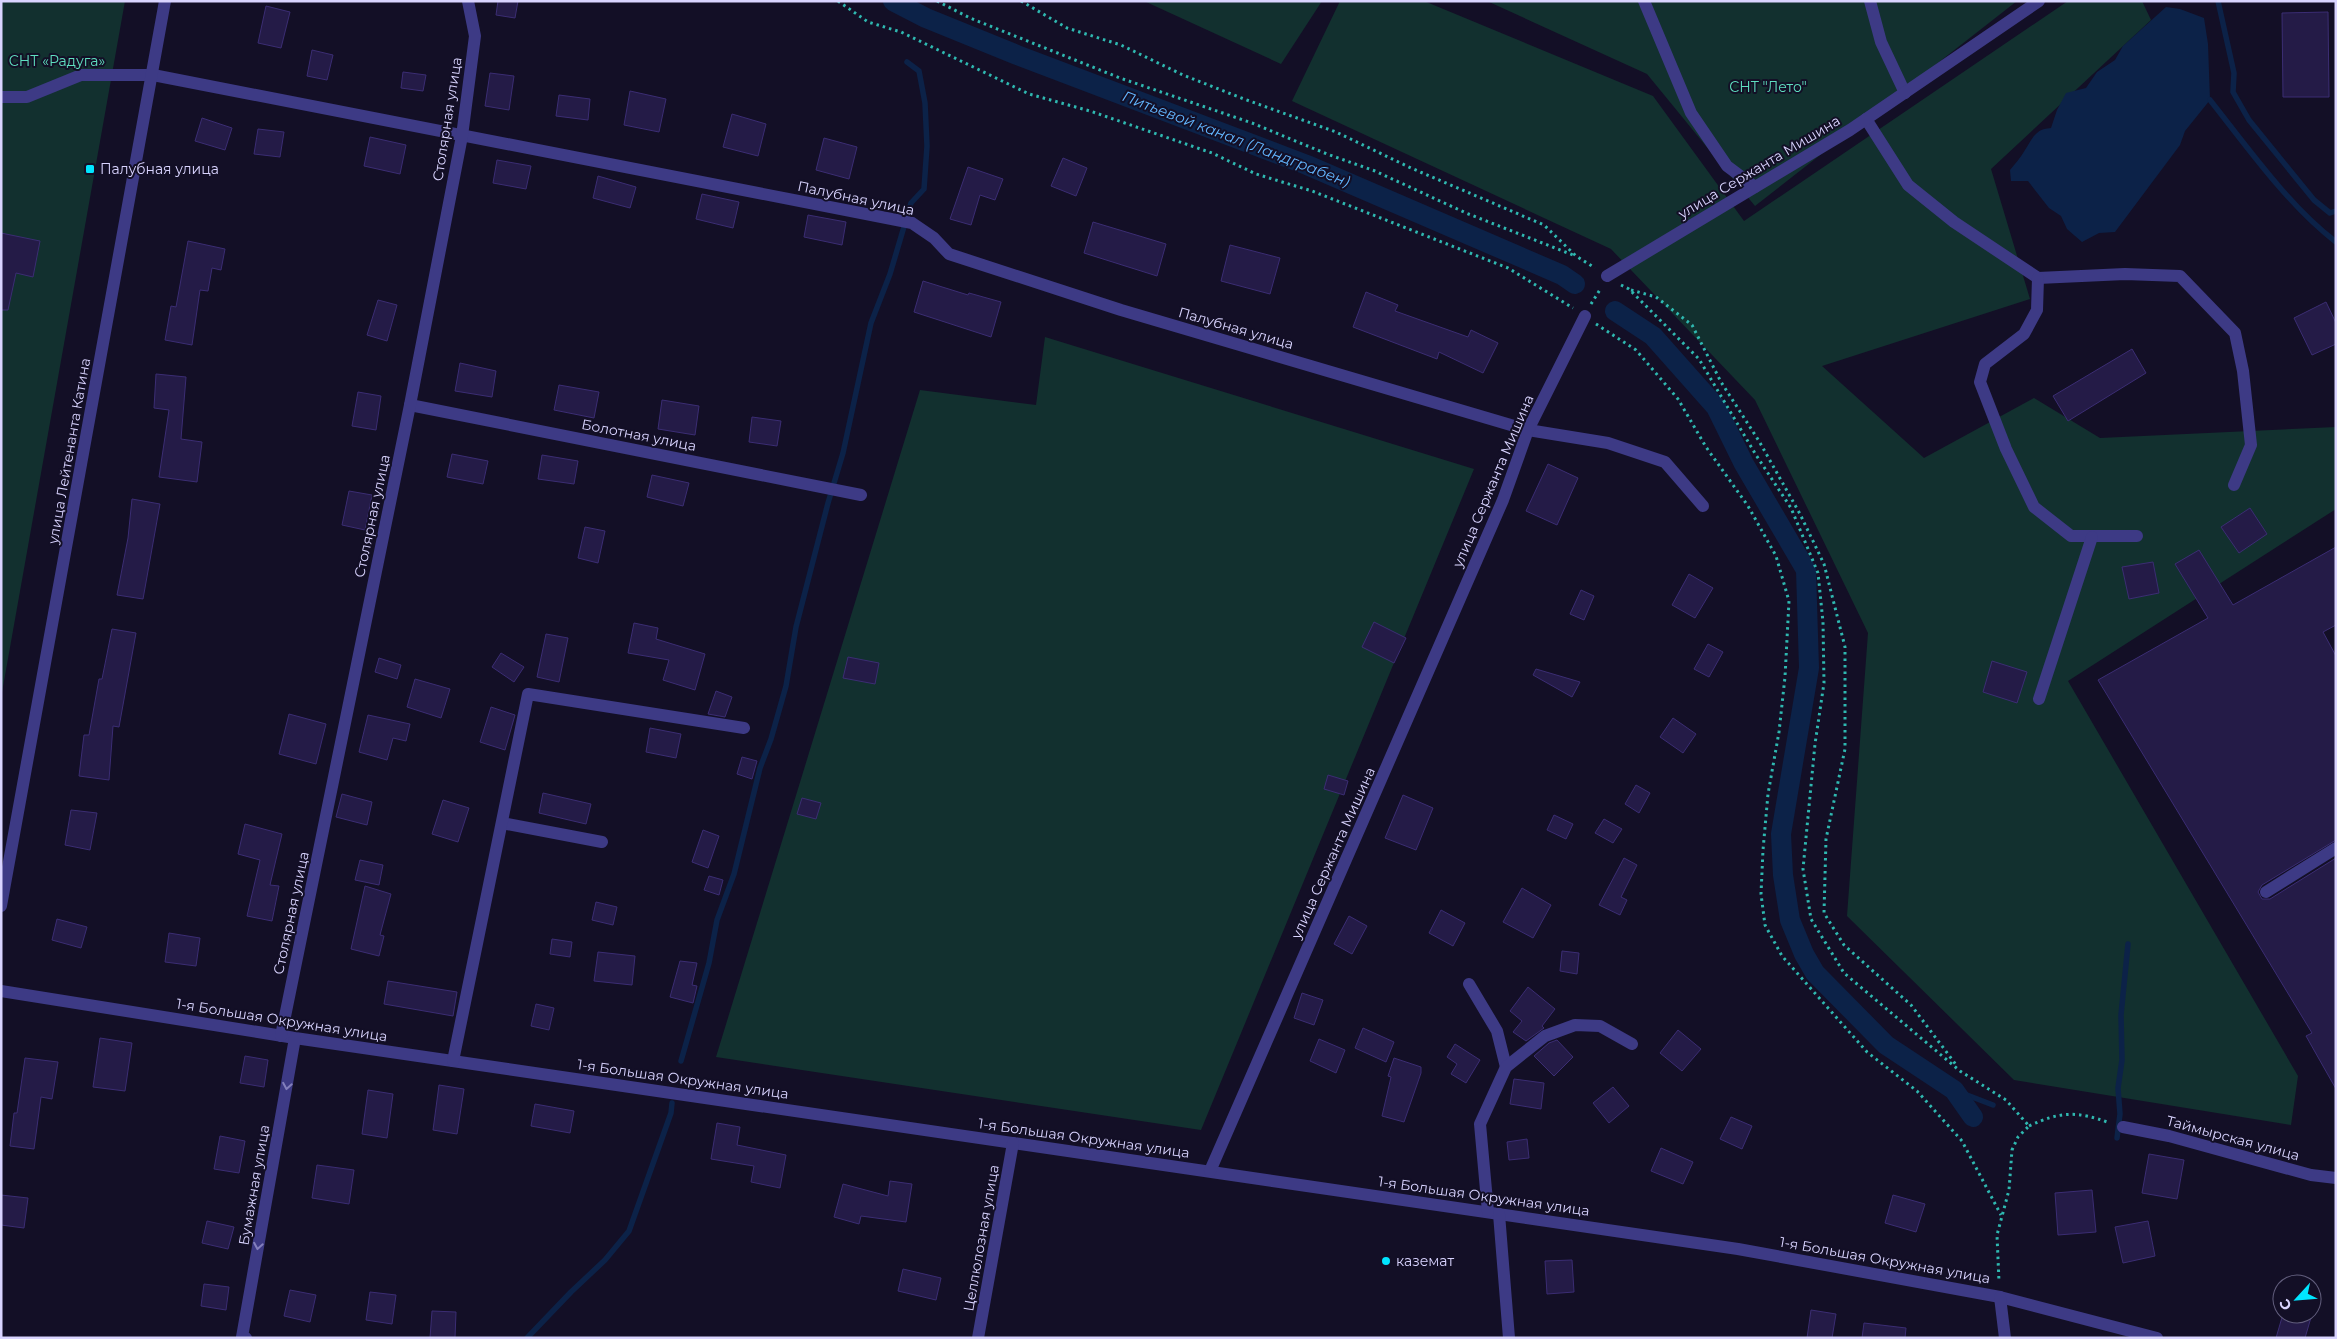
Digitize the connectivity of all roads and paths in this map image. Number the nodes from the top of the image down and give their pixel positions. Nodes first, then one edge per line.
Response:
1 (165, 1) edge
2 (468, 1) edge
3 (838, 1) edge
4 (937, 1) edge
5 (1021, 1) edge
6 (1644, 1) edge
7 (1870, 1) edge
8 (2039, 1) edge
9 (152, 74) junction
10 (1905, 93) junction
11 (1, 97) edge
12 (1866, 119) junction
13 (462, 136) junction
14 (1755, 188) junction
15 (1607, 276) joint
16 (2038, 278) junction
17 (1629, 289) dead end
18 (1645, 305) dead end
19 (1585, 316) junction
20 (410, 405) junction
21 (1528, 430) junction
22 (2234, 485) dead end
23 (861, 495) dead end
24 (1703, 506) dead end
25 (2092, 536) junction
26 (2137, 536) dead end
27 (2039, 699) dead end
28 (744, 728) dead end
29 (502, 823) junction
30 (602, 842) dead end
31 (2336, 848) edge
32 (5, 867) edge
33 (2266, 892) dead end
34 (1, 906) edge
35 (1468, 984) dead end
36 (1, 991) edge
37 (281, 1036) junction
38 (295, 1038) junction
39 (1632, 1044) dead end
40 (453, 1061) junction
41 (1506, 1067) junction
42 (1960, 1071) junction
43 (2119, 1125) joint
44 (2029, 1126) junction
45 (1014, 1143) junction
46 (1210, 1171) junction
47 (2336, 1178) edge
48 (1494, 1213) junction
49 (2001, 1216) junction
50 (2000, 1297) junction
51 (244, 1337) edge
52 (978, 1338) edge
53 (1509, 1338) edge
54 (2005, 1338) edge
55 (2157, 1338) edge

1 - 9 street, улица Лейтенанта Катина
2 - 13 street, Столярная улица
3 - 19 path
4 - 5 path
6 - 14 street
7 - 10 street
8 - 10 street, улица Сержанта Мишина
9 - 11 street, Палубная улица
9 - 13 street, Палубная улица
9 - 32 street, улица Лейтенанта Катина
10 - 12 street, улица Сержанта Мишина
12 - 14 street, улица Сержанта Мишина
12 - 16 street
13 - 20 street, Столярная улица
13 - 21 street, Палубная улица
14 - 15 street, улица Сержанта Мишина
15 - 19 path
16 - 22 street
16 - 25 street
17 - 42 path
18 - 42 path
19 - 21 street, улица Сержанта Мишина
19 - 49 path
20 - 23 street, Болотная улица
20 - 37 street, Столярная улица
21 - 24 street, Палубная улица
21 - 46 street, улица Сержанта Мишина
25 - 26 street
25 - 27 street
28 - 29 street
29 - 30 street
29 - 40 street
31 - 33 street
32 - 34 street, улица Лейтенанта Катина
35 - 41 street
36 - 37 street, 1-я Большая Окружная улица
37 - 38 street, 1-я Большая Окружная улица
38 - 40 street, 1-я Большая Окружная улица
38 -> 51 street, Бумажная улица
39 - 41 street
40 - 45 street, 1-я Большая Окружная улица
41 - 48 street
42 - 44 path
43 - 44 path
43 - 47 street, Таймырская улица
44 - 49 path
45 - 46 street, 1-я Большая Окружная улица
45 - 52 street, Целлюлозная улица
46 - 48 street, 1-я Большая Окружная улица
48 - 50 street, 1-я Большая Окружная улица
48 - 53 street
49 - 50 path
50 - 54 street
50 - 55 street, 1-я Большая Окружная улица

